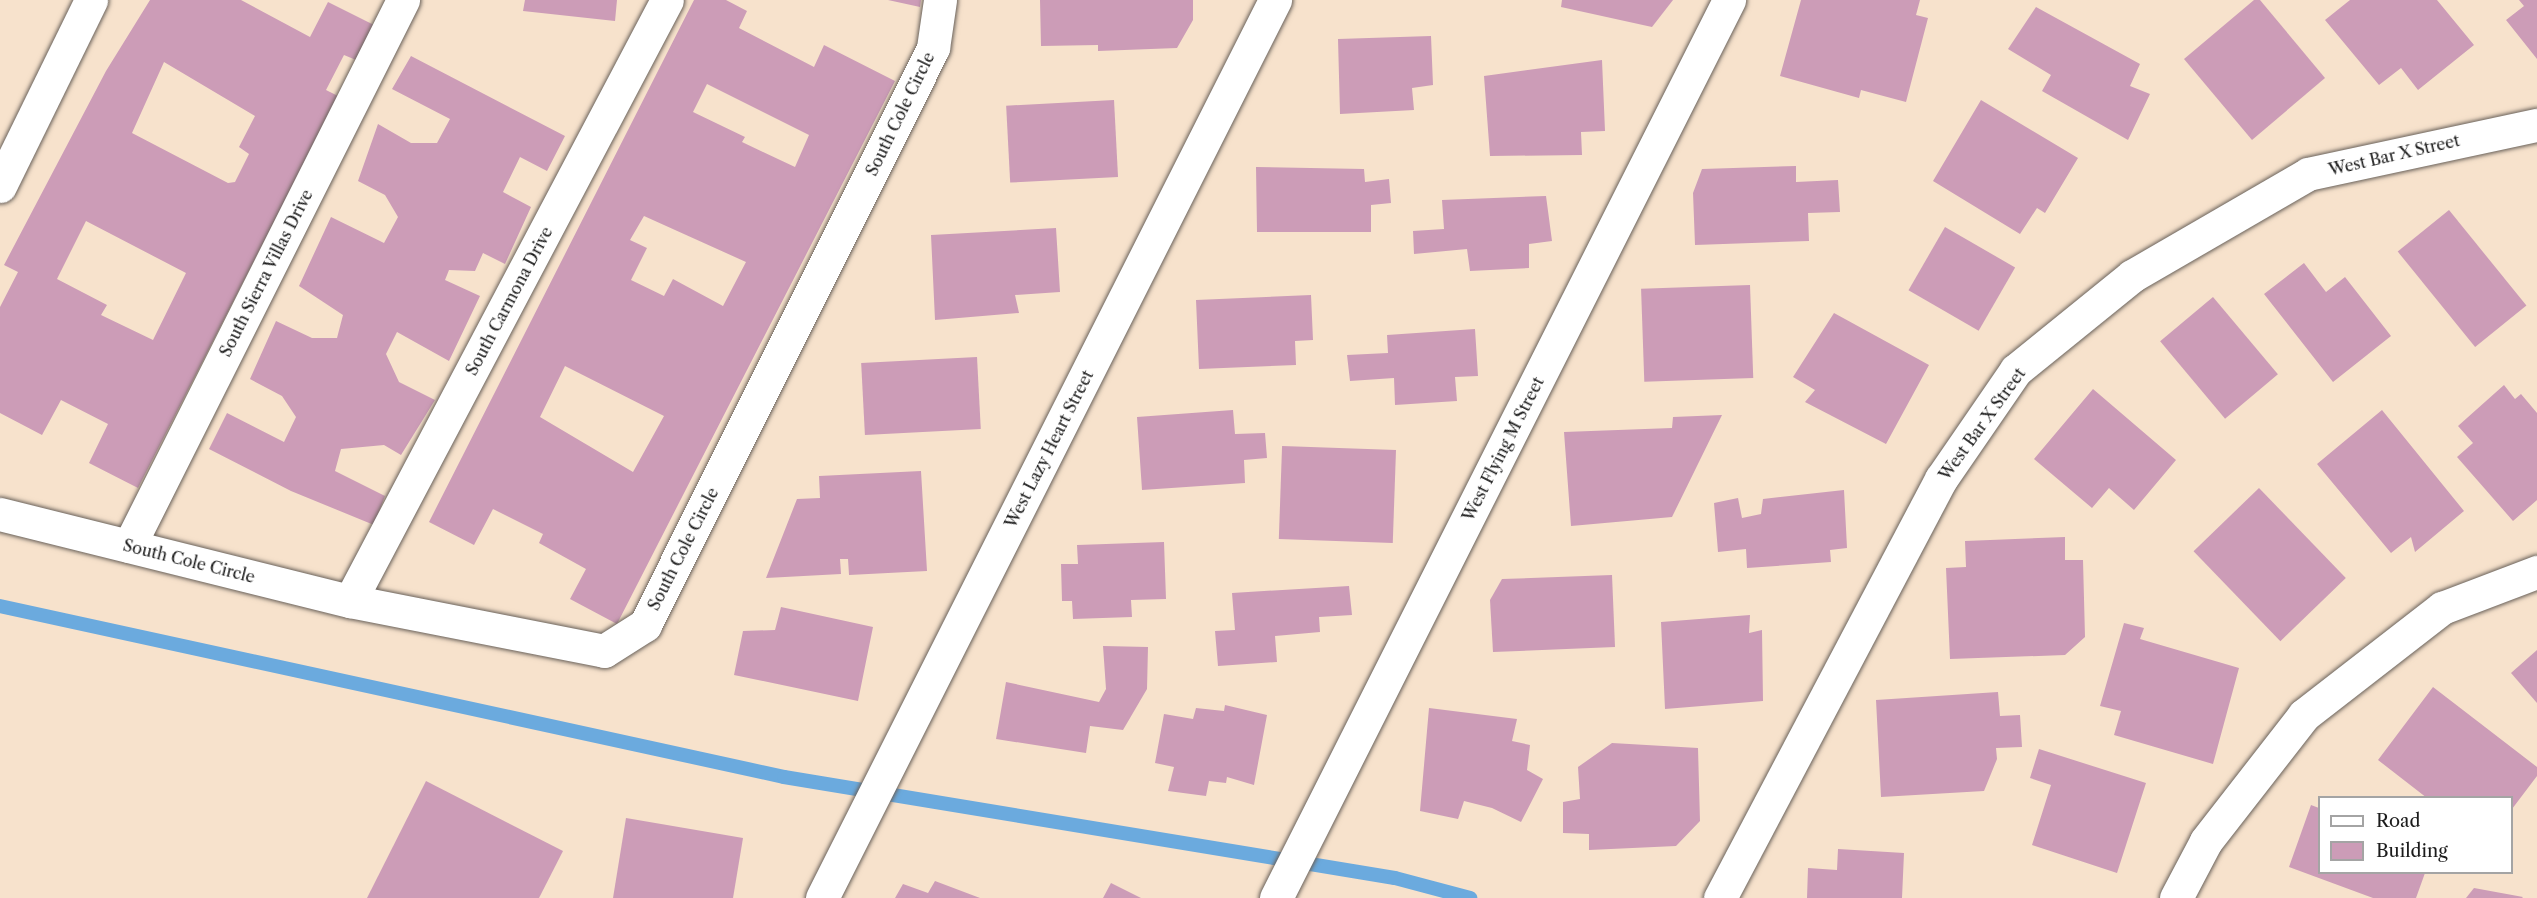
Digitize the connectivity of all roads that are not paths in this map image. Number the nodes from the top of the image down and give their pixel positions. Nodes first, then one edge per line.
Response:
1 (91, 0) edge
2 (403, 0) edge
3 (667, 0) edge
4 (940, 0) edge
5 (1275, 0) edge
6 (1729, 0) edge
7 (2537, 125) edge
8 (0, 186) edge
9 (0, 514) edge
10 (129, 546) junction
11 (2537, 572) edge
12 (350, 601) junction
13 (822, 898) edge
14 (1276, 898) edge
15 (1720, 898) edge
16 (2176, 898) edge

1 - 8 street
2 - 10 street, South Sierra Villas Drive
3 - 12 street, South Carmona Drive
4 - 12 street, South Cole Circle
5 - 13 street, West Lazy Heart Street
6 - 14 street, West Flying M Street
7 - 15 street, West Bar X Street
9 - 10 street, South Cole Circle
10 - 12 street, South Cole Circle
11 - 16 street

